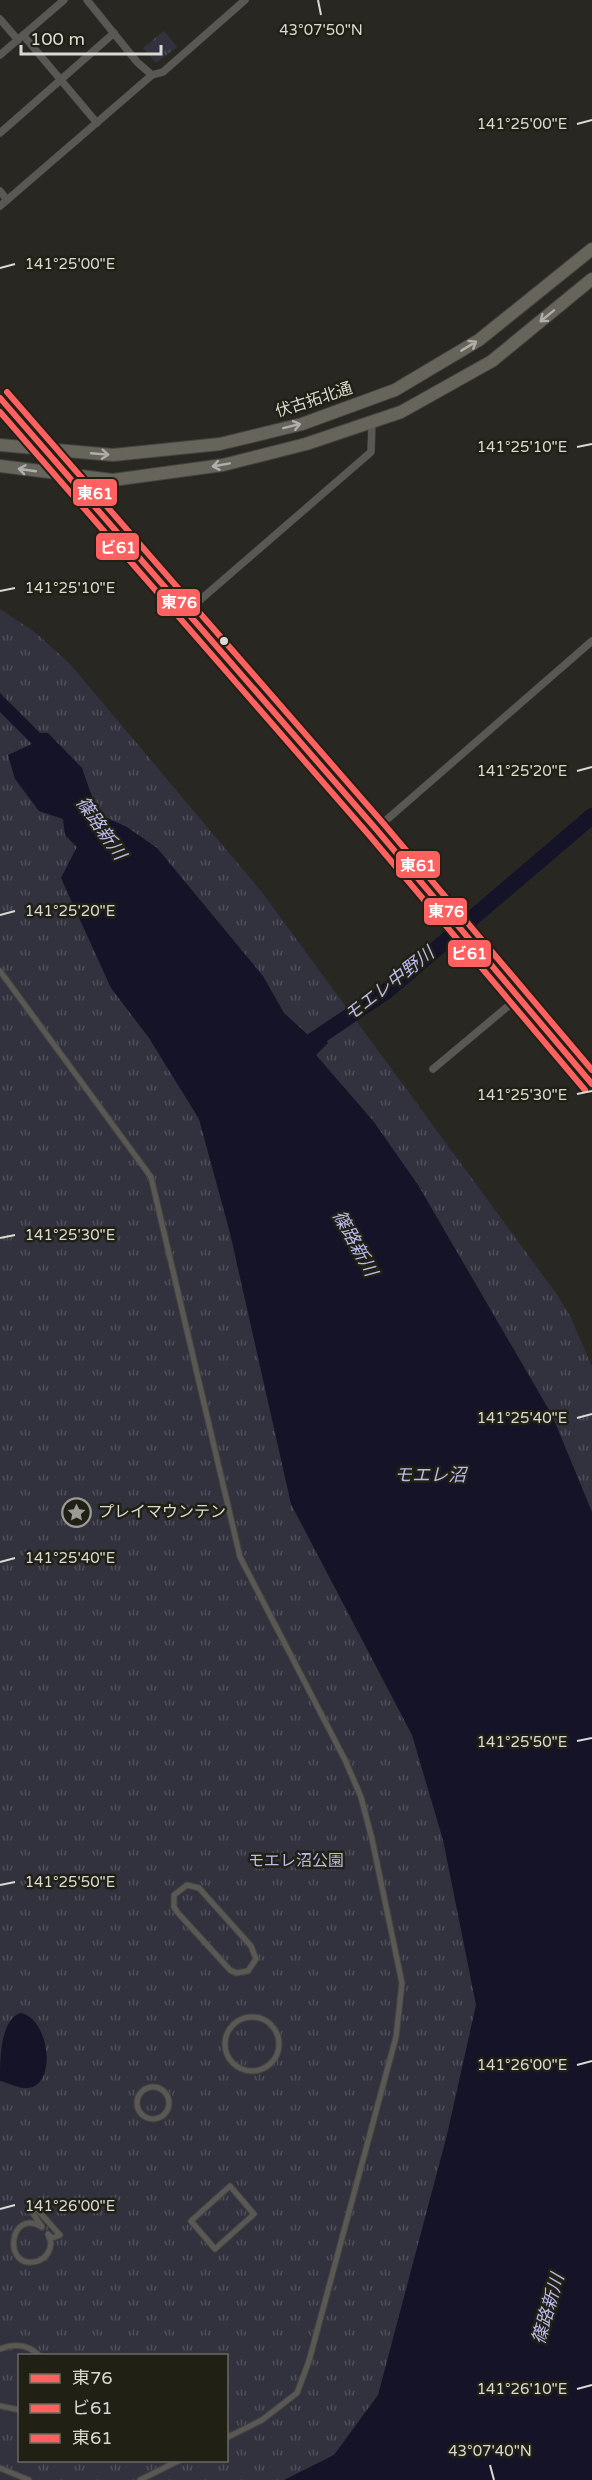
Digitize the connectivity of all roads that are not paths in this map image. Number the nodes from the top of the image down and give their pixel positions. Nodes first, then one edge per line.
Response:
1 (64, 0) edge
2 (87, 0) edge
3 (245, 0) edge
4 (0, 19) edge
5 (114, 33) junction
6 (20, 37) junction
7 (0, 55) edge
8 (152, 75) junction
9 (60, 80) junction
10 (97, 123) junction
11 (0, 132) edge
12 (0, 191) edge
13 (7, 200) junction
14 (0, 206) edge
15 (592, 249) edge
16 (592, 279) edge
17 (0, 398) edge
18 (372, 422) junction
19 (0, 445) edge
20 (43, 449) junction
21 (0, 466) edge
22 (64, 474) junction
23 (185, 613) junction
24 (592, 641) edge
25 (376, 829) junction
26 (0, 971) edge
27 (519, 997) junction
28 (433, 1069) dead end
29 (592, 1084) edge
30 (178, 1913) joint
31 (231, 2061) joint
32 (160, 2117) joint
33 (191, 2221) joint
34 (49, 2222) joint
35 (0, 2349) edge
36 (38, 2354) edge
37 (0, 2406) edge
38 (18, 2410) edge
39 (228, 2437) edge
40 (176, 2462) edge
41 (0, 2468) edge
42 (29, 2480) edge
43 (140, 2480) edge

1 - 6 street
2 - 5 street
3 - 8 street
4 - 6 street
5 - 8 street
5 - 9 street
6 - 7 street
6 - 9 street
8 - 10 street
9 - 10 street
9 - 11 street
10 - 13 street
12 - 13 street
13 - 14 street
20 -> 15 main road, 伏古拓北通
16 -> 18 main road
17 - 20 street
18 -> 22 main road
18 - 23 street
19 - 20 main road, 伏古拓北通
20 - 22 street
22 -> 21 main road
22 - 23 street
23 - 25 street
24 - 25 street
25 - 27 street
26 - 39 street
27 - 28 street
27 - 29 street
30 - 30 street
31 - 31 street
32 - 32 street
33 - 33 street
34 - 34 street
35 - 36 street
37 - 38 street
40 - 43 street
41 - 42 street

